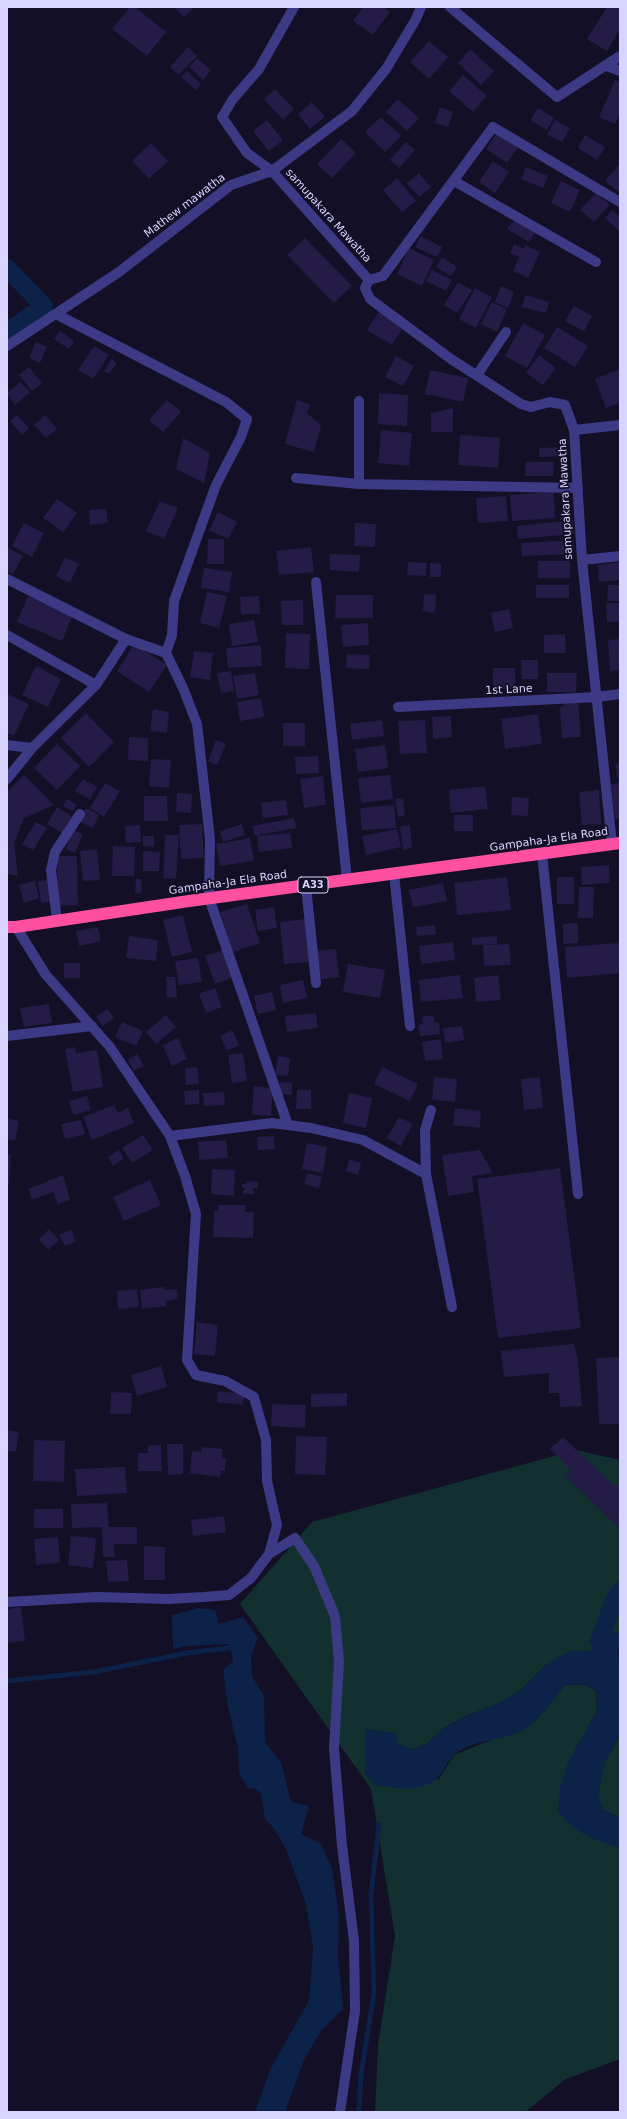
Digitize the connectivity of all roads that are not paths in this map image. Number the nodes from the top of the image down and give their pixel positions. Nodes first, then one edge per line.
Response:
1 (294, 7) edge
2 (421, 7) edge
3 (450, 7) edge
4 (620, 56) edge
5 (607, 66) junction
6 (620, 71) edge
7 (272, 171) junction
8 (454, 181) junction
9 (620, 202) edge
10 (596, 262) dead end
11 (369, 280) junction
12 (56, 314) junction
13 (506, 332) dead end
14 (7, 346) edge
15 (477, 376) junction
16 (359, 401) dead end
17 (620, 425) edge
18 (574, 430) junction
19 (296, 478) dead end
20 (359, 484) junction
21 (578, 488) junction
22 (620, 556) edge
23 (582, 560) junction
24 (7, 579) edge
25 (316, 582) dead end
26 (7, 635) edge
27 (126, 639) junction
28 (166, 653) junction
29 (96, 685) junction
30 (620, 694) edge
31 (597, 697) junction
32 (398, 707) dead end
33 (7, 745) edge
34 (32, 748) junction
35 (7, 779) edge
36 (80, 814) dead end
37 (616, 844) edge
38 (542, 854) junction
39 (394, 874) junction
40 (347, 880) junction
41 (306, 886) junction
42 (209, 898) junction
43 (57, 920) junction
44 (11, 927) edge
45 (316, 983) dead end
46 (92, 1026) junction
47 (410, 1026) dead end
48 (7, 1036) edge
49 (431, 1110) dead end
50 (288, 1125) junction
51 (170, 1136) junction
52 (426, 1174) junction
53 (578, 1194) dead end
54 (452, 1307) dead end
55 (269, 1554) junction
56 (7, 1602) edge
57 (340, 2112) edge

1 - 7 street
2 - 7 street, Mathew mawatha
3 - 5 street
4 - 5 street
5 - 6 street
7 - 11 street, samupakara Mawatha
7 - 12 street, Mathew mawatha
8 - 9 street
8 - 10 street
8 - 11 street
11 - 15 street, samupakara Mawatha
12 - 14 street, Mathew mawatha
12 - 28 street
13 - 15 street
15 - 18 street, samupakara Mawatha
16 - 20 street
17 - 18 street
18 - 21 street, samupakara Mawatha
19 - 20 street
20 - 21 street
21 - 23 street, samupakara Mawatha
22 - 23 street
23 - 31 street, samupakara Mawatha
24 - 27 street
25 - 40 street
26 - 29 street
27 - 28 street
27 - 29 street
28 - 42 street
29 - 34 street
30 - 31 street, 1st Lane
31 - 32 street, 1st Lane
31 - 37 street, samupakara Mawatha
33 - 34 street
34 - 35 street
36 - 43 street
37 - 38 highway, Gampaha-Ja Ela Road / A33
38 - 39 highway, Gampaha-Ja Ela Road / A33
38 - 53 street
39 - 40 highway, Gampaha-Ja Ela Road / A33
39 - 47 street
40 - 41 highway, Gampaha-Ja Ela Road / A33
41 - 42 highway, Gampaha-Ja Ela Road / A33
41 - 45 street
42 - 43 highway, Gampaha-Ja Ela Road / A33
42 - 50 street
43 - 44 highway, Gampaha-Ja Ela Road / A33
44 - 46 street
46 - 48 street
46 - 51 street
49 - 52 street
50 - 51 street
50 - 52 street
51 - 55 street
52 - 54 street
55 - 56 street
55 - 57 street

